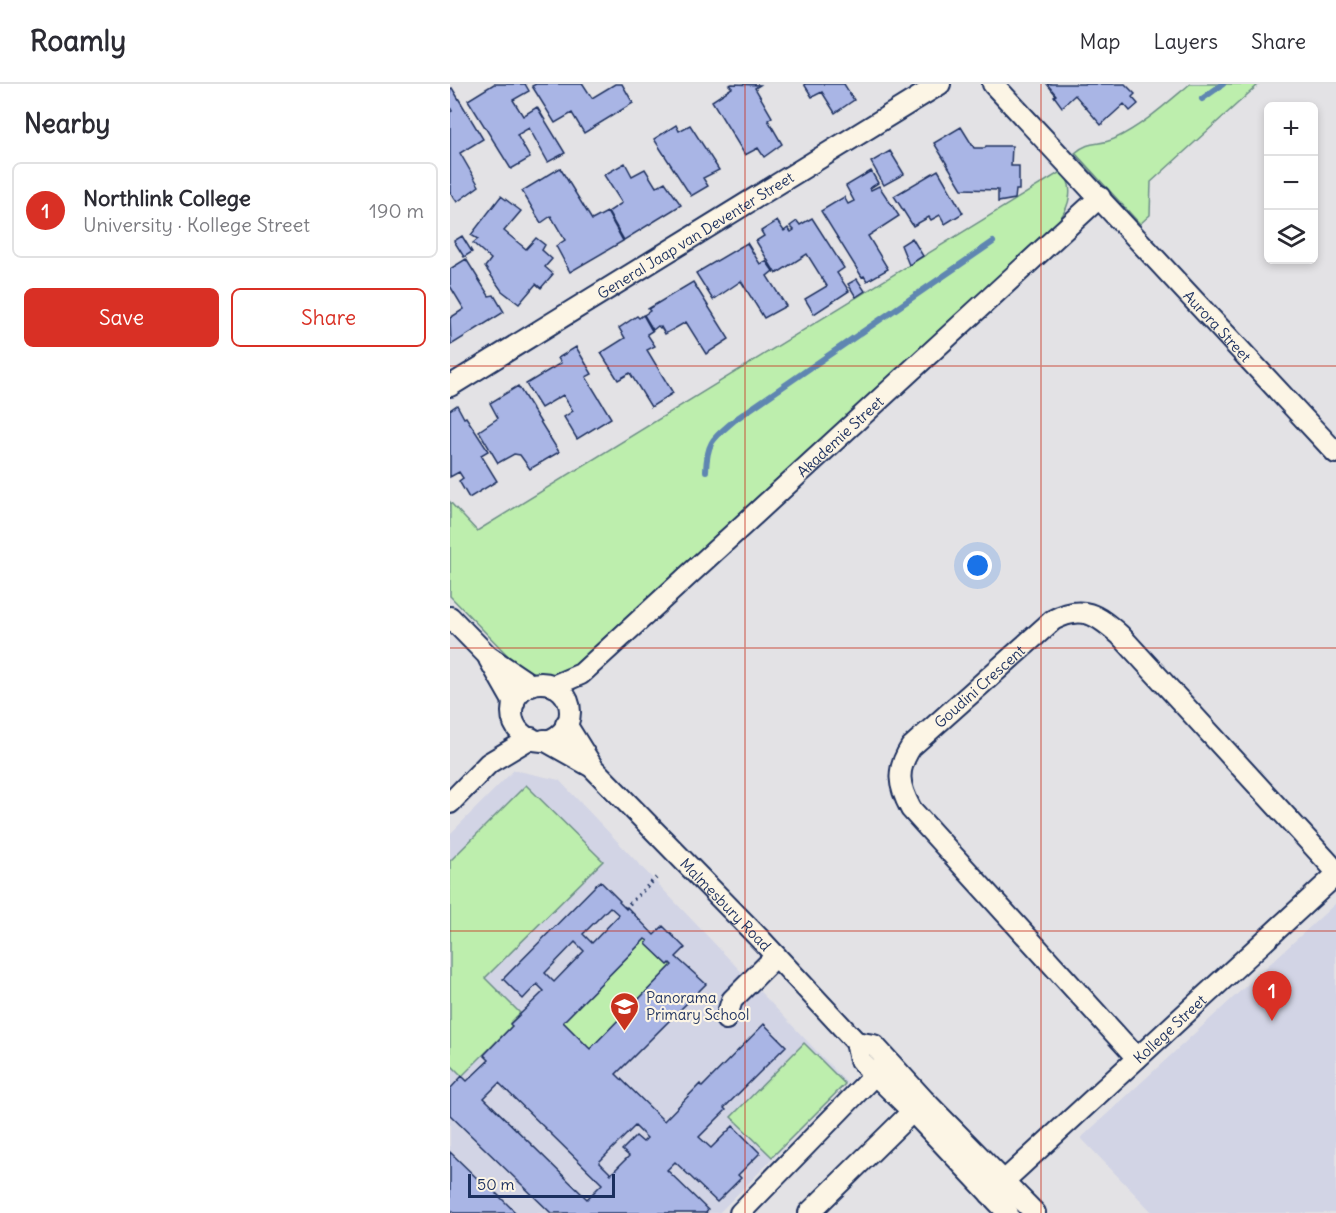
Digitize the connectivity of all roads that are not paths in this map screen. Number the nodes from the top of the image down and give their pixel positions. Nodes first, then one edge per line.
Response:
1 (940, 84) edge
2 (993, 84) edge
3 (1100, 197) junction
4 (450, 386) edge
5 (1336, 453) edge
6 (450, 617) edge
7 (488, 656) junction
8 (581, 674) junction
9 (531, 685) junction
10 (553, 686) junction
11 (569, 704) junction
12 (514, 712) junction
13 (566, 724) junction
14 (538, 739) junction
15 (489, 764) junction
16 (594, 769) junction
17 (450, 803) edge
18 (1336, 873) edge
19 (776, 956) junction
20 (726, 1019) dead end
21 (1137, 1058) junction
22 (881, 1068) junction
23 (918, 1106) junction
24 (997, 1187) junction
25 (1026, 1210) edge
26 (740, 1213) edge
27 (809, 1213) edge
28 (1008, 1213) edge

1 - 4 street, General Jaap van Deventer Street
2 - 3 street, Aurora Street
3 - 5 street, Aurora Street
3 - 8 street, Akademie Street
6 - 7 street
7 - 9 street
7 - 12 street
8 - 10 street, Akademie Street
8 - 11 street, Akademie Street
9 - 10 street
9 - 12 street
10 - 11 street
11 - 13 street
12 - 14 street
12 - 15 street
13 - 14 street
13 - 16 street, Malmesbury Road
14 - 15 street
14 - 16 street, Malmesbury Road
15 - 17 street
16 - 19 street, Malmesbury Road
18 - 21 street, Kollege Street
18 - 21 street, Goudini Crescent
19 - 20 street
19 - 22 street, Malmesbury Road
21 - 24 street, Kollege Street
22 - 23 street, Malmesbury Road
22 - 26 street
23 - 24 street, Malmesbury Road
23 - 27 street
24 - 25 street, Malmesbury Road
24 - 28 street, Malmesbury Road

